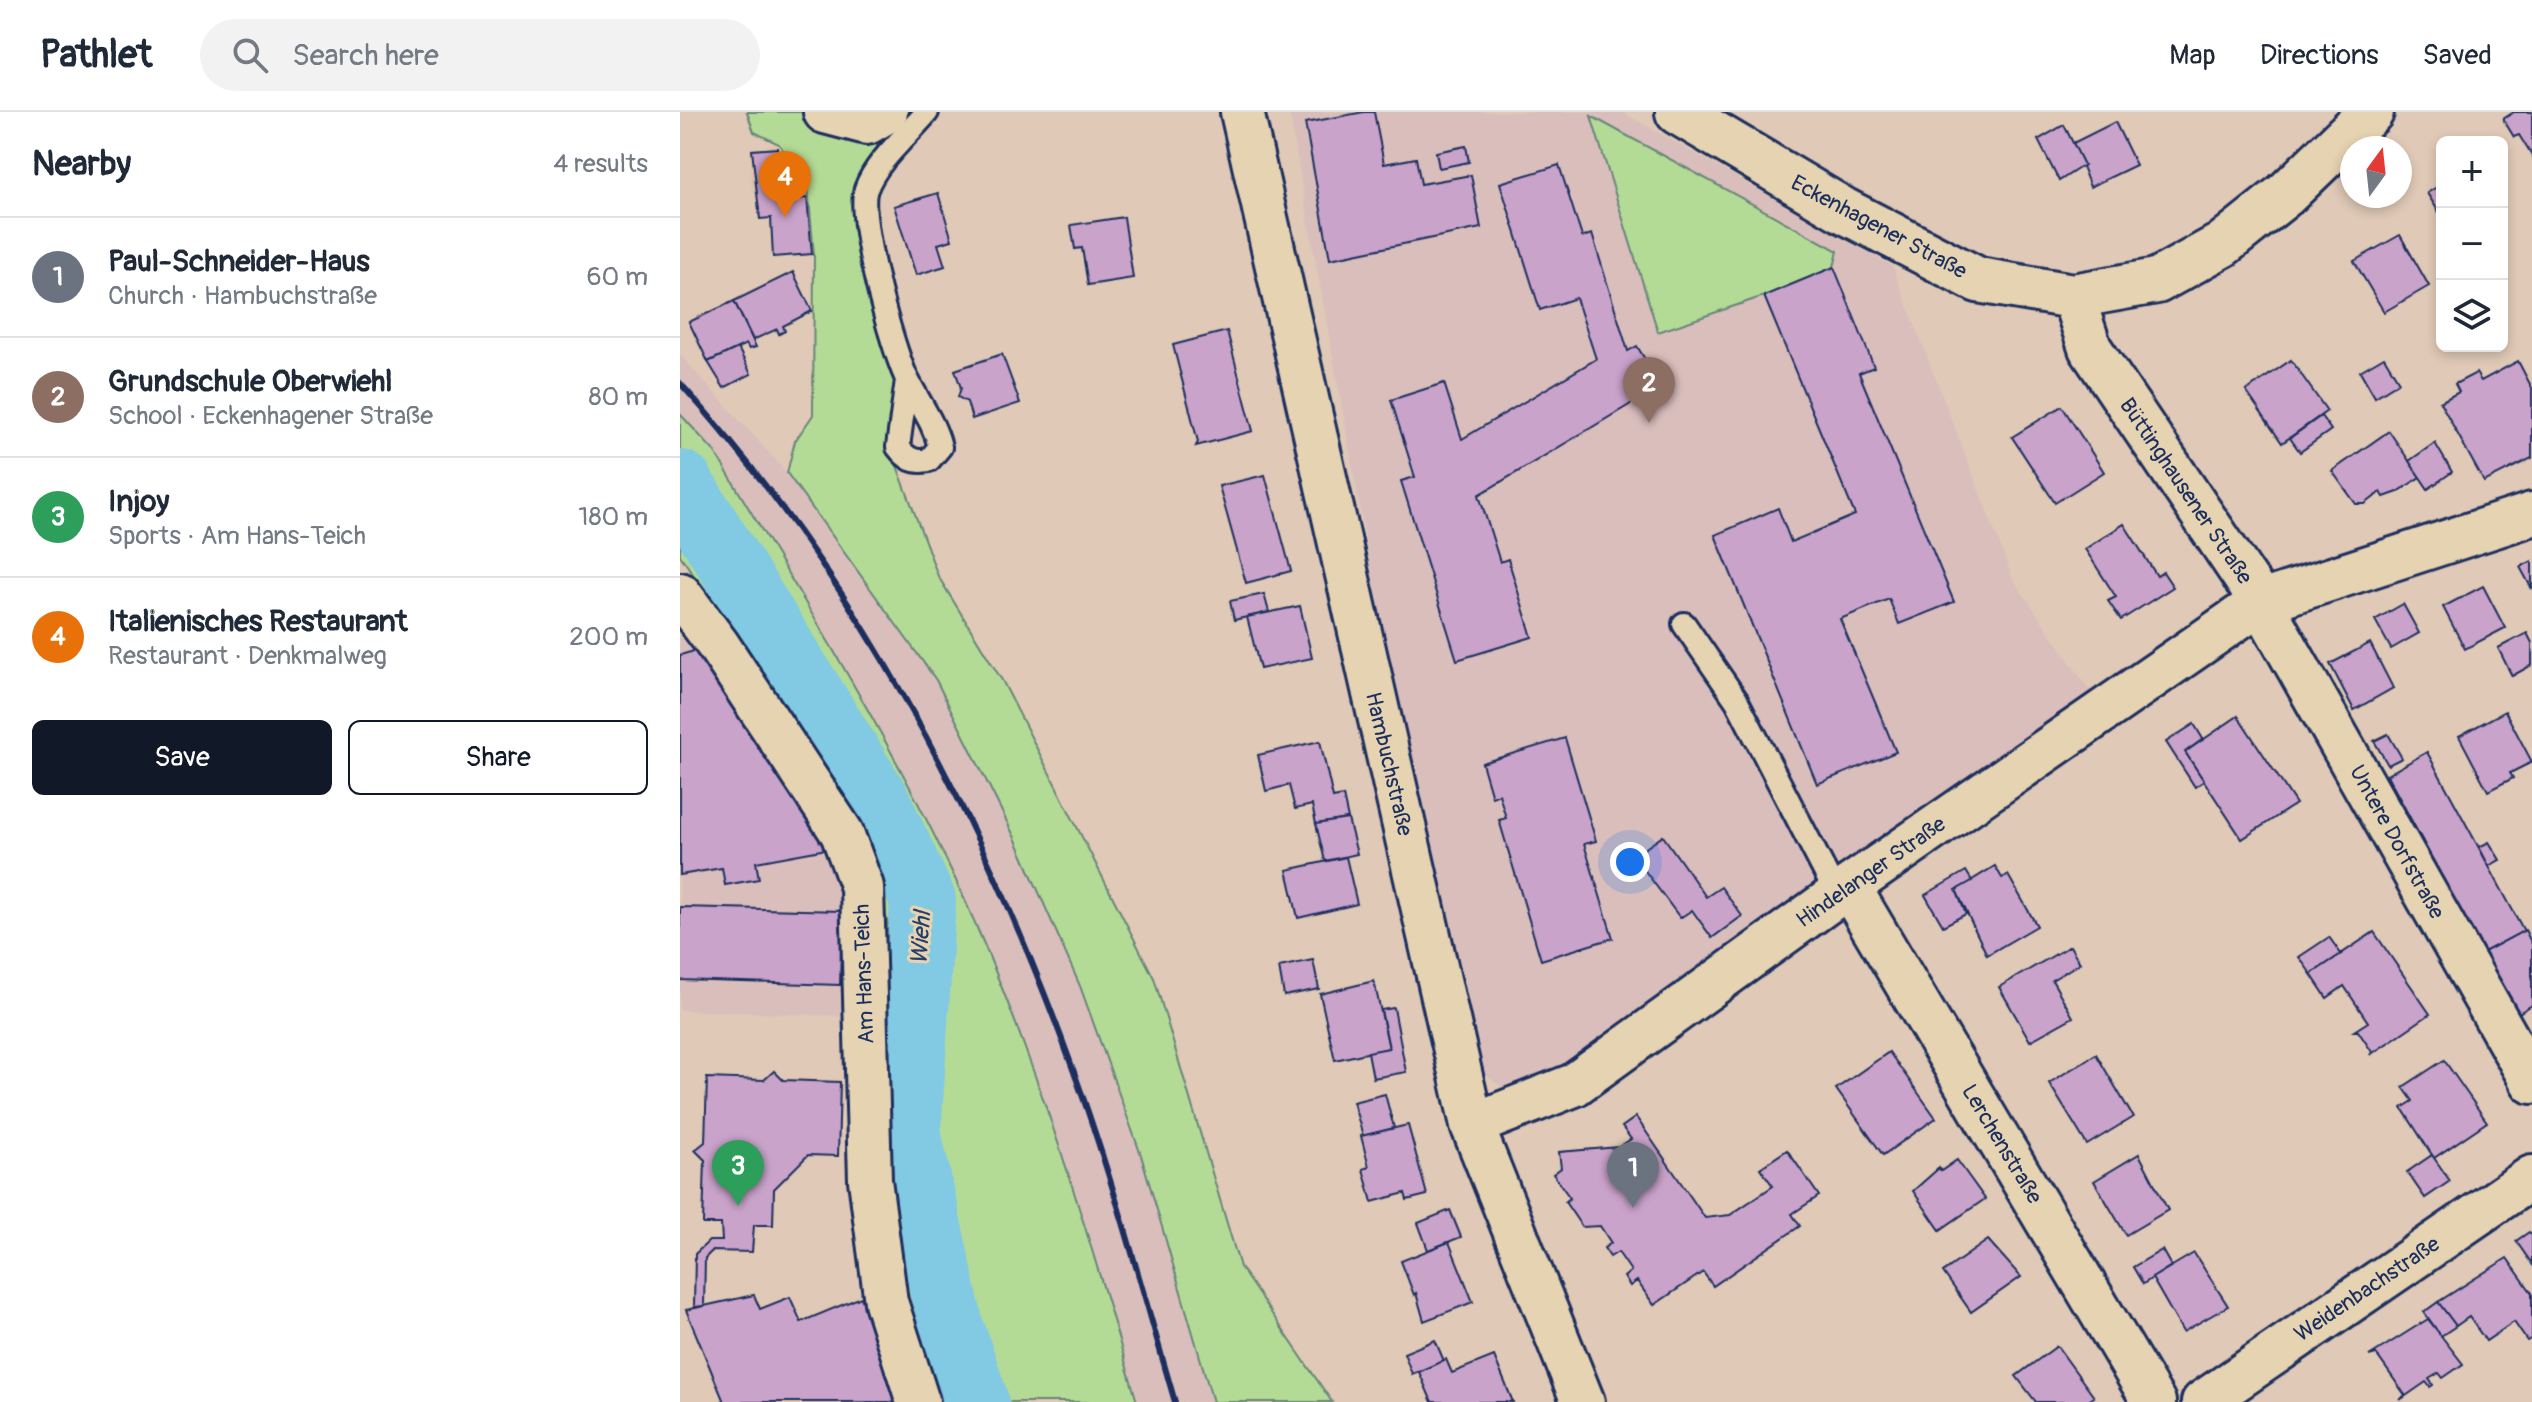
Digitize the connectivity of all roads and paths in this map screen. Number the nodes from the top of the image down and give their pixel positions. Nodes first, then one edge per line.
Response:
1 (825, 112) edge
2 (886, 112) edge
3 (927, 112) edge
4 (1242, 112) edge
5 (1678, 112) edge
6 (2371, 112) edge
7 (2073, 296) junction
8 (907, 380) dead end
9 (2532, 514) edge
10 (681, 596) edge
11 (2261, 602) junction
12 (1684, 624) dead end
13 (1843, 891) junction
14 (2532, 1082) edge
15 (1472, 1125) junction
16 (2532, 1177) edge
17 (918, 1402) edge
18 (1583, 1402) edge
19 (2154, 1402) edge
20 (2203, 1402) edge

1 - 2 street
3 - 8 lane
4 - 15 street, Hambuchstraße
5 - 7 main road, Eckenhagener Straße
6 - 7 main road, Eckenhagener Straße
7 - 11 street, Büttinghausener Straße
9 - 11 street, Büttinghausener Straße
10 - 17 street, Am Hans-Teich
11 - 13 street, Hindelanger Straße
11 - 14 street, Untere Dorfstraße
12 - 13 lane
13 - 15 street, Hindelanger Straße
13 - 19 street, Lerchenstraße
15 - 18 street, Hambuchstraße
16 - 20 street, Weidenbachstraße

